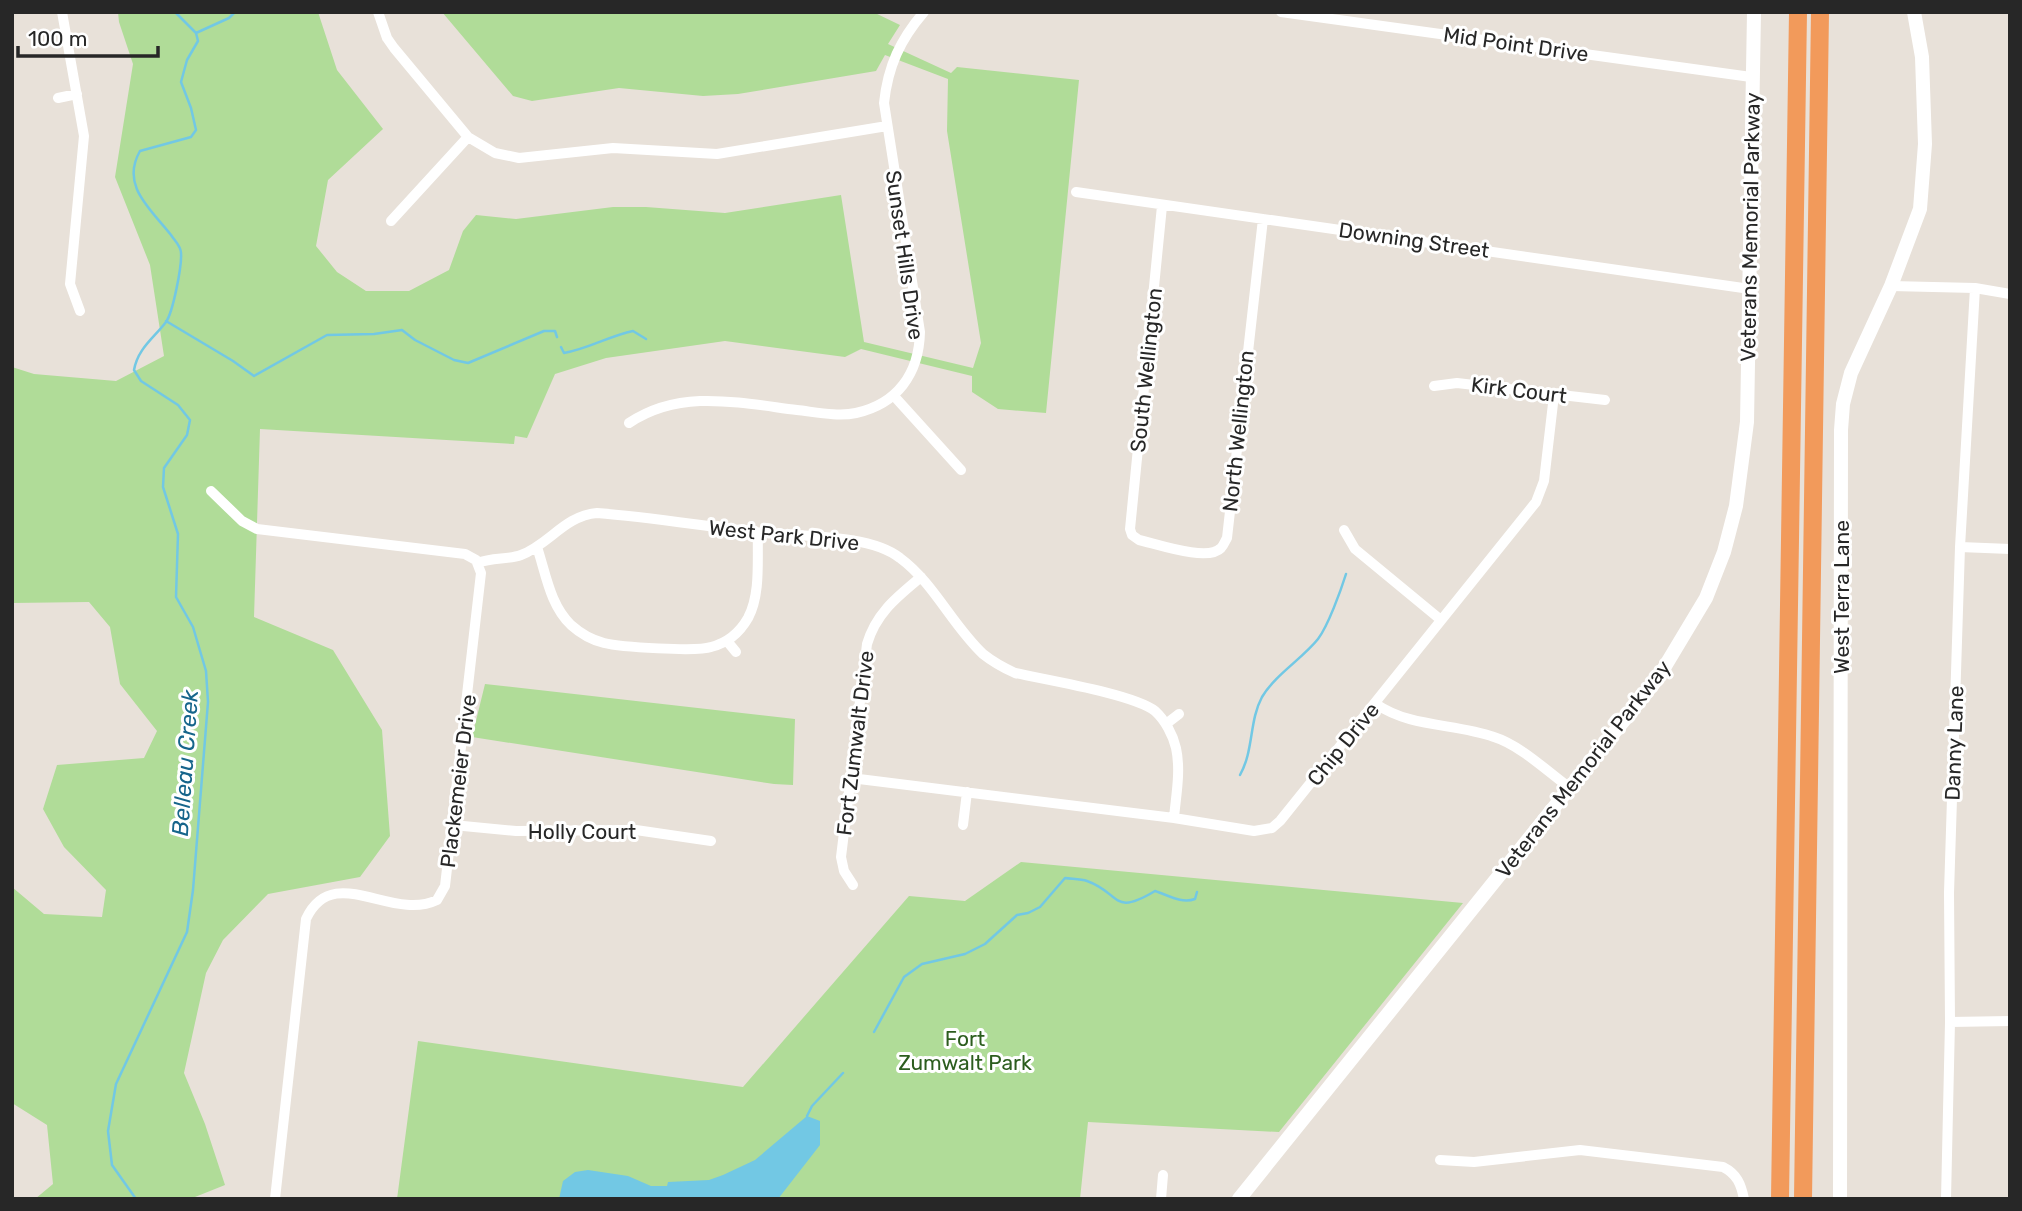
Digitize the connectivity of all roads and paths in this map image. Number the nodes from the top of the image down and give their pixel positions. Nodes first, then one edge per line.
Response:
1 (62, 12) edge
2 (378, 12) edge
3 (924, 12) edge
4 (1281, 12) edge
5 (1754, 12) edge
6 (1798, 12) edge
7 (1820, 12) edge
8 (1914, 12) edge
9 (1751, 77) junction
10 (77, 94) junction
11 (58, 98) dead end
12 (887, 126) junction
13 (468, 137) junction
14 (1076, 192) dead end
15 (1162, 206) junction
16 (1263, 219) junction
17 (391, 221) dead end
18 (1891, 286) junction
19 (1975, 288) junction
20 (1750, 289) junction
21 (2010, 294) edge
22 (80, 311) dead end
23 (1434, 386) dead end
24 (1553, 395) junction
25 (894, 396) junction
26 (1605, 400) dead end
27 (629, 423) dead end
28 (961, 470) dead end
29 (211, 491) dead end
30 (1344, 530) dead end
31 (758, 533) junction
32 (1132, 535) joint
33 (537, 547) junction
34 (1961, 547) junction
35 (2010, 549) edge
36 (478, 563) junction
37 (921, 577) junction
38 (1441, 620) junction
39 (727, 641) junction
40 (736, 652) dead end
41 (1376, 704) junction
42 (1180, 715) dead end
43 (1166, 724) junction
44 (851, 778) junction
45 (1570, 788) junction
46 (967, 792) junction
47 (1174, 818) junction
48 (453, 825) junction
49 (963, 825) dead end
50 (711, 841) dead end
51 (853, 885) dead end
52 (2010, 1021) edge
53 (1950, 1022) junction
54 (1440, 1160) dead end
55 (1163, 1175) dead end
56 (275, 1199) edge
57 (1161, 1199) edge
58 (1239, 1199) edge
59 (1744, 1199) edge
60 (1780, 1199) edge
61 (1803, 1199) edge
62 (1840, 1199) edge
63 (1946, 1199) edge

1 - 10 street
2 - 13 street
3 - 12 street, Sunset Hills Drive
4 - 9 street, Mid Point Drive
5 - 9 street, Veterans Memorial Parkway
6 - 60 highway
7 - 61 highway
8 - 18 street, West Terra Lane
9 - 20 street, Veterans Memorial Parkway
10 - 11 street
10 - 22 street
12 - 13 street
12 - 25 street, Sunset Hills Drive
13 - 17 street
14 - 15 street, Downing Street
15 - 16 street, Downing Street
15 - 32 street, South Wellington
16 - 20 street, Downing Street
16 - 32 street, North Wellington
18 - 19 street
18 - 62 street, West Terra Lane
19 - 21 street
19 - 34 street, Danny Lane
20 - 45 street, Veterans Memorial Parkway
23 - 24 street, Kirk Court
24 - 26 street, Kirk Court
24 - 38 street, Chip Drive
25 - 27 street, Sunset Hills Drive
25 - 28 street
29 - 36 street
30 - 38 street
31 - 33 street, West Park Drive
31 - 37 street, West Park Drive
31 - 39 street
33 - 36 street, West Park Drive
33 - 39 street
34 - 35 street
34 - 53 street, Danny Lane
36 - 48 street, Plackemeier Drive
37 - 43 street, West Park Drive
37 - 44 street, Fort Zumwalt Drive
38 - 41 street, Chip Drive
39 - 40 street
41 - 45 street
41 - 47 street, Chip Drive
42 - 43 street
43 - 47 street
44 - 46 street, Chip Drive
44 - 51 street, Fort Zumwalt Drive
45 - 58 street, Veterans Memorial Parkway
46 - 47 street, Chip Drive
46 - 49 street
48 - 50 street, Holly Court
48 - 56 street, Plackemeier Drive
52 - 53 street
53 - 63 street, Danny Lane
54 - 59 street
55 - 57 street

